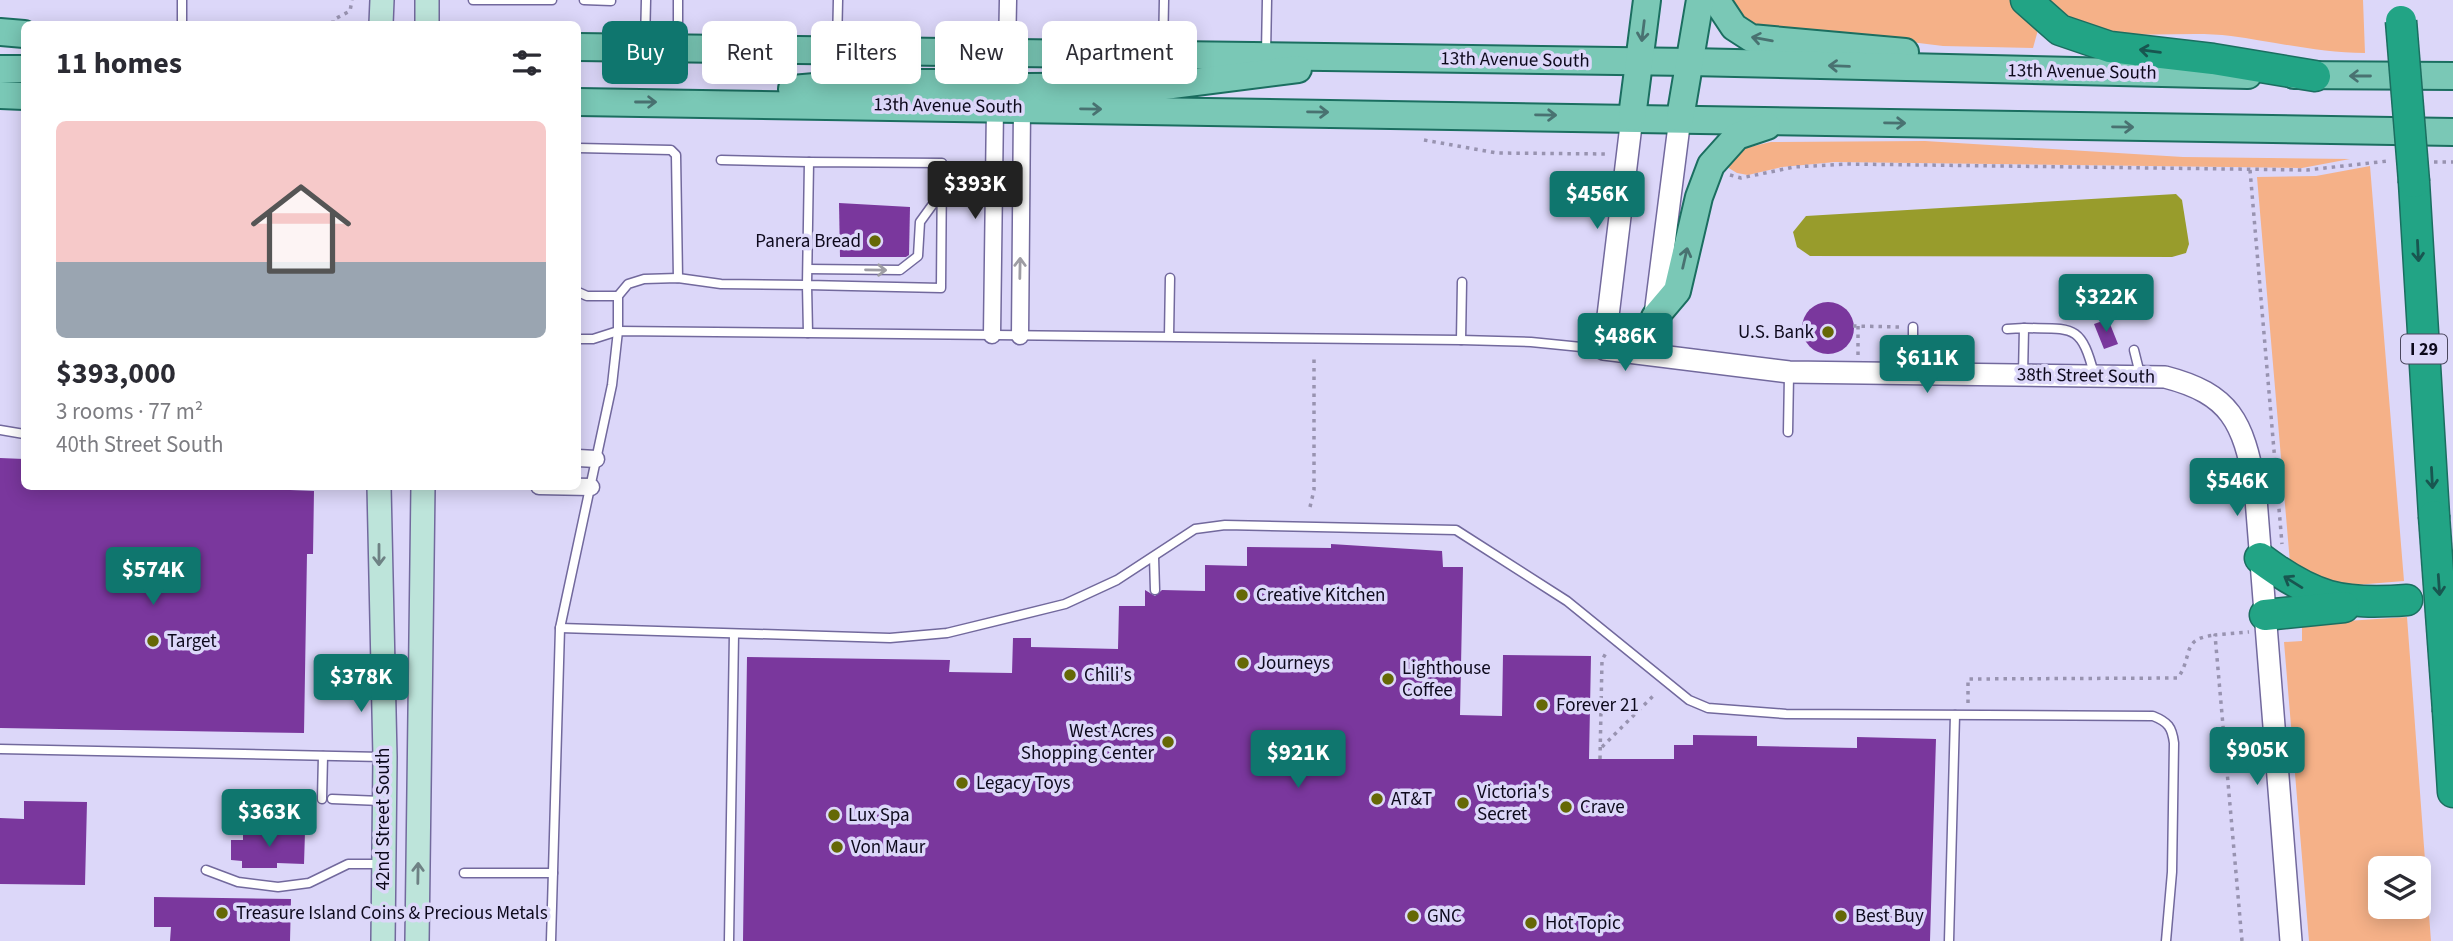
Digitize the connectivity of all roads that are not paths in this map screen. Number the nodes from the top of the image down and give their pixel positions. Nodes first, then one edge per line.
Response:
1 (182, 0) edge
2 (382, 0) edge
3 (427, 0) edge
4 (473, 0) edge
5 (552, 0) edge
6 (584, 0) edge
7 (646, 0) edge
8 (678, 0) edge
9 (838, 0) edge
10 (1008, 0) edge
11 (1164, 0) edge
12 (1267, 0) edge
13 (1647, 0) edge
14 (1700, 0) edge
15 (1716, 0) edge
16 (2026, 0) edge
17 (611, 1) edge
18 (2401, 11) edge
19 (182, 21) edge
20 (382, 21) edge
21 (427, 21) edge
22 (646, 21) edge
23 (678, 21) edge
24 (838, 21) edge
25 (1008, 21) edge
26 (1164, 21) edge
27 (0, 32) edge
28 (21, 34) edge
29 (581, 47) edge
30 (602, 47) edge
31 (688, 48) edge
32 (811, 50) edge
33 (1197, 55) edge
34 (1266, 56) junction
35 (1376, 58) junction
36 (1640, 62) junction
37 (1690, 62) junction
38 (0, 69) edge
39 (21, 69) edge
40 (2024, 71) junction
41 (2315, 76) junction
42 (2453, 76) edge
43 (935, 83) edge
44 (0, 95) edge
45 (21, 96) edge
46 (581, 102) edge
47 (708, 103) junction
48 (995, 107) junction
49 (1023, 108) junction
50 (1632, 117) junction
51 (1680, 118) junction
52 (1793, 121) junction
53 (2453, 132) edge
54 (581, 148) edge
55 (721, 160) dead end
56 (809, 162) junction
57 (941, 192) junction
58 (808, 269) junction
59 (678, 278) junction
60 (1170, 278) dead end
61 (1462, 282) dead end
62 (807, 285) junction
63 (581, 293) edge
64 (618, 296) junction
65 (1655, 317) junction
66 (1913, 327) road end
67 (2024, 328) junction
68 (2007, 329) dead end
69 (618, 331) junction
70 (808, 333) junction
71 (992, 335) junction
72 (1020, 336) junction
73 (1169, 336) junction
74 (581, 339) edge
75 (1461, 340) junction
76 (1604, 349) junction
77 (2134, 350) dead end
78 (1650, 354) junction
79 (1789, 372) junction
80 (1913, 374) junction
81 (2023, 375) junction
82 (2095, 377) junction
83 (2141, 377) junction
84 (0, 430) edge
85 (1788, 432) dead end
86 (21, 434) edge
87 (581, 458) edge
88 (596, 459) junction
89 (581, 487) edge
90 (591, 487) junction
91 (379, 490) edge
92 (423, 490) edge
93 (2271, 552) junction
94 (1154, 557) junction
95 (1155, 590) dead end
96 (2407, 600) dead end
97 (2369, 603) junction
98 (2257, 624) junction
99 (560, 628) junction
100 (734, 634) junction
101 (1955, 715) junction
102 (0, 749) edge
103 (323, 756) junction
104 (385, 757) junction
105 (2453, 792) edge
106 (384, 801) junction
107 (383, 864) junction
108 (206, 870) dead end
109 (464, 873) dead end
110 (553, 873) junction
111 (383, 941) edge
112 (417, 941) edge
113 (551, 941) edge
114 (729, 941) edge
115 (1949, 941) edge
116 (2166, 941) edge
117 (2291, 941) edge

1 - 19 lane
2 - 20 main road
3 - 21 main road
4 - 5 lane
6 - 17 lane
7 - 22 lane
8 - 23 lane
9 - 24 lane
10 - 25 street
11 - 26 lane
12 - 34 lane
13 -> 36 main road
14 - 37 main road
40 -> 15 main road
41 -> 16 highway
18 -> 105 highway, I 29, bridge
27 - 28 main road
29 - 30 main road, 13th Avenue South
31 - 32 main road, 13th Avenue South
33 - 34 main road, 13th Avenue South
34 - 35 main road, 13th Avenue South
35 - 36 main road, 13th Avenue South
35 - 48 main road
36 - 37 main road, 13th Avenue South
36 - 50 main road
40 -> 37 main road, 13th Avenue South
37 - 51 main road
38 - 39 main road
40 - 41 main road, 13th Avenue South
42 -> 41 main road, 13th Avenue South
43 - 47 main road
44 - 45 main road
46 -> 47 main road, 13th Avenue South
47 - 48 main road, 13th Avenue South
48 - 49 main road, 13th Avenue South
48 - 71 street
49 -> 50 main road, 13th Avenue South
72 -> 49 street
50 - 51 main road, 13th Avenue South
50 - 76 street
51 - 52 main road, 13th Avenue South
51 - 65 street
52 -> 53 main road, 13th Avenue South
65 -> 52 main road
54 - 59 lane
55 - 56 lane
56 - 57 lane
56 - 58 lane
58 -> 57 lane
57 - 62 lane
58 - 62 lane
59 - 62 lane
59 - 64 lane
60 - 73 lane
61 - 75 lane
62 - 70 lane
63 - 64 lane
64 - 69 lane
65 - 78 street
66 - 80 lane
67 - 68 lane
67 - 81 lane
67 - 82 lane
69 - 70 lane
69 - 74 lane
69 - 88 lane
70 - 71 lane
71 - 72 lane
72 - 73 lane
73 - 75 lane
75 - 76 lane
76 - 78 street, 38th Street South
77 - 83 lane
78 - 79 street, 38th Street South
79 - 80 street, 38th Street South
79 - 85 lane
80 - 81 street, 38th Street South
81 - 82 street, 38th Street South
82 - 83 street, 38th Street South
83 - 93 street, 38th Street South
84 - 86 lane
87 - 88 street
88 - 90 lane
89 - 90 street
90 - 99 lane
91 -> 104 main road, 42nd Street South
112 -> 92 main road, 42nd Street South
97 -> 93 highway
93 - 98 street, 38th Street South
94 - 95 lane
94 - 100 lane
94 - 101 lane
96 - 97 highway
97 - 98 highway
98 - 117 street, 38th Street South
99 - 100 lane
99 - 110 lane
100 - 114 lane
101 - 115 lane
101 - 116 lane
102 - 103 lane
103 - 104 lane
103 - 106 lane
104 - 106 main road, 42nd Street South
106 - 107 main road, 42nd Street South
107 - 108 lane
107 - 111 main road, 42nd Street South
109 - 110 lane
110 - 113 lane

